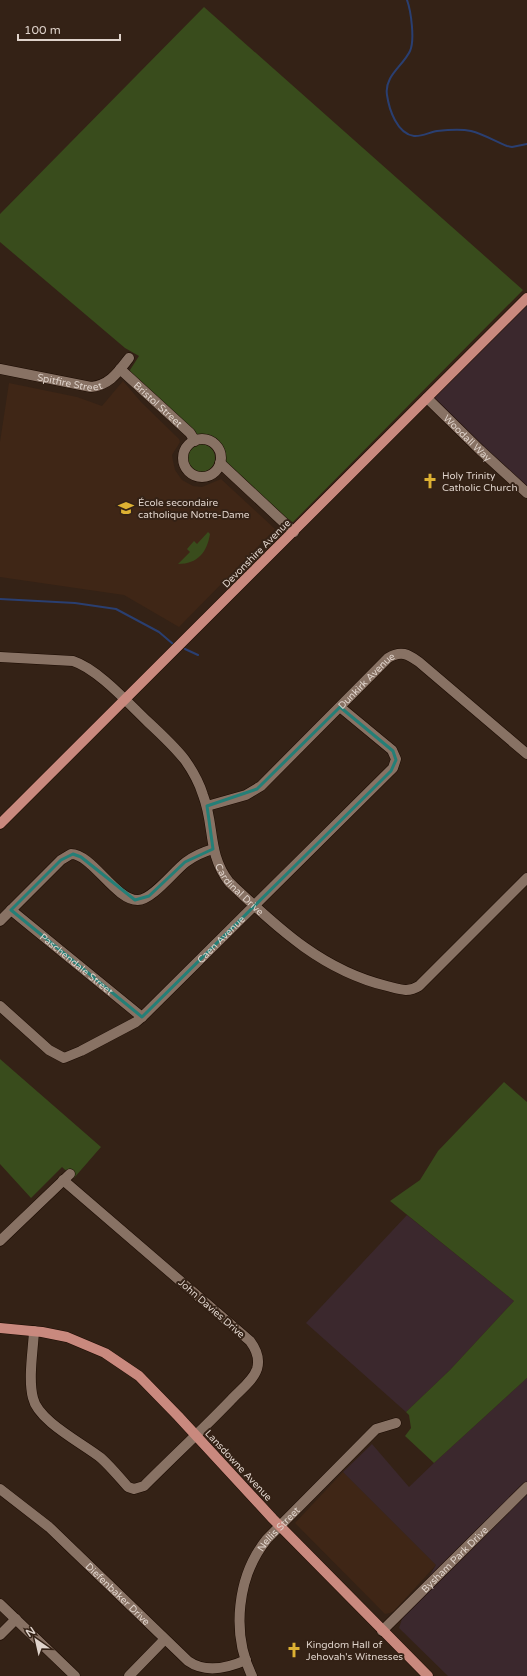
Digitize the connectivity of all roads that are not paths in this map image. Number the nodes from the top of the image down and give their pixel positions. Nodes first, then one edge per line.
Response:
1 (527, 298) edge
2 (129, 358) dead end
3 (0, 369) edge
4 (120, 369) junction
5 (427, 398) junction
6 (194, 441) junction
7 (220, 463) junction
8 (527, 493) edge
9 (294, 532) junction
10 (0, 657) edge
11 (125, 700) junction
12 (340, 707) junction
13 (527, 754) edge
14 (206, 806) junction
15 (0, 824) edge
16 (213, 849) junction
17 (527, 878) edge
18 (255, 907) junction
19 (11, 910) junction
20 (0, 921) edge
21 (0, 1006) edge
22 (142, 1017) junction
23 (0, 1241) edge
24 (0, 1328) edge
25 (34, 1331) junction
26 (396, 1423) dead end
27 (196, 1436) junction
28 (527, 1487) edge
29 (0, 1489) edge
30 (280, 1526) junction
31 (0, 1604) edge
32 (16, 1619) junction
33 (382, 1630) junction
34 (0, 1635) edge
35 (164, 1640) junction
36 (246, 1660) junction
37 (75, 1676) edge
38 (129, 1676) edge
39 (252, 1676) edge
40 (428, 1676) edge

1 - 5 main road, Devonshire Avenue
2 - 4 street, Spitfire Street
3 - 4 street, Spitfire Street
4 - 6 street, Bristol Street
5 - 8 street, Woodall Way
5 - 9 main road, Devonshire Avenue
6 - 7 street
6 - 7 street
7 - 9 street
9 - 11 main road, Devonshire Avenue
10 - 11 street, Cardinal Drive
11 - 14 street, Cardinal Drive
11 - 15 main road, Devonshire Avenue
12 - 13 street, Dunkirk Avenue
12 - 14 street, Dunkirk Avenue
12 - 18 street, Caen Avenue
14 - 16 street, Cardinal Drive
16 - 18 street, Cardinal Drive
16 - 19 street
17 - 18 street, Cardinal Drive
18 - 22 street, Caen Avenue
19 - 20 street
19 - 22 street, Paschendale Street
21 - 22 street, Caen Avenue
23 - 27 street, John Davies Drive
24 - 25 main road, Lansdowne Avenue
25 - 27 main road, Lansdowne Avenue
25 - 27 street, John Davies Drive
26 - 30 street, Nellis Street
27 - 30 main road, Lansdowne Avenue
28 - 33 street, Bysham Park Drive
29 - 35 street, Diefenbaker Drive
30 - 33 main road, Lansdowne Avenue
30 - 36 street, Nellis Street
31 - 32 street
32 - 34 street
32 - 37 street
33 - 40 main road, Lansdowne Avenue
35 - 36 street, Diefenbaker Drive
35 - 38 street
36 - 39 street, Nellis Street

